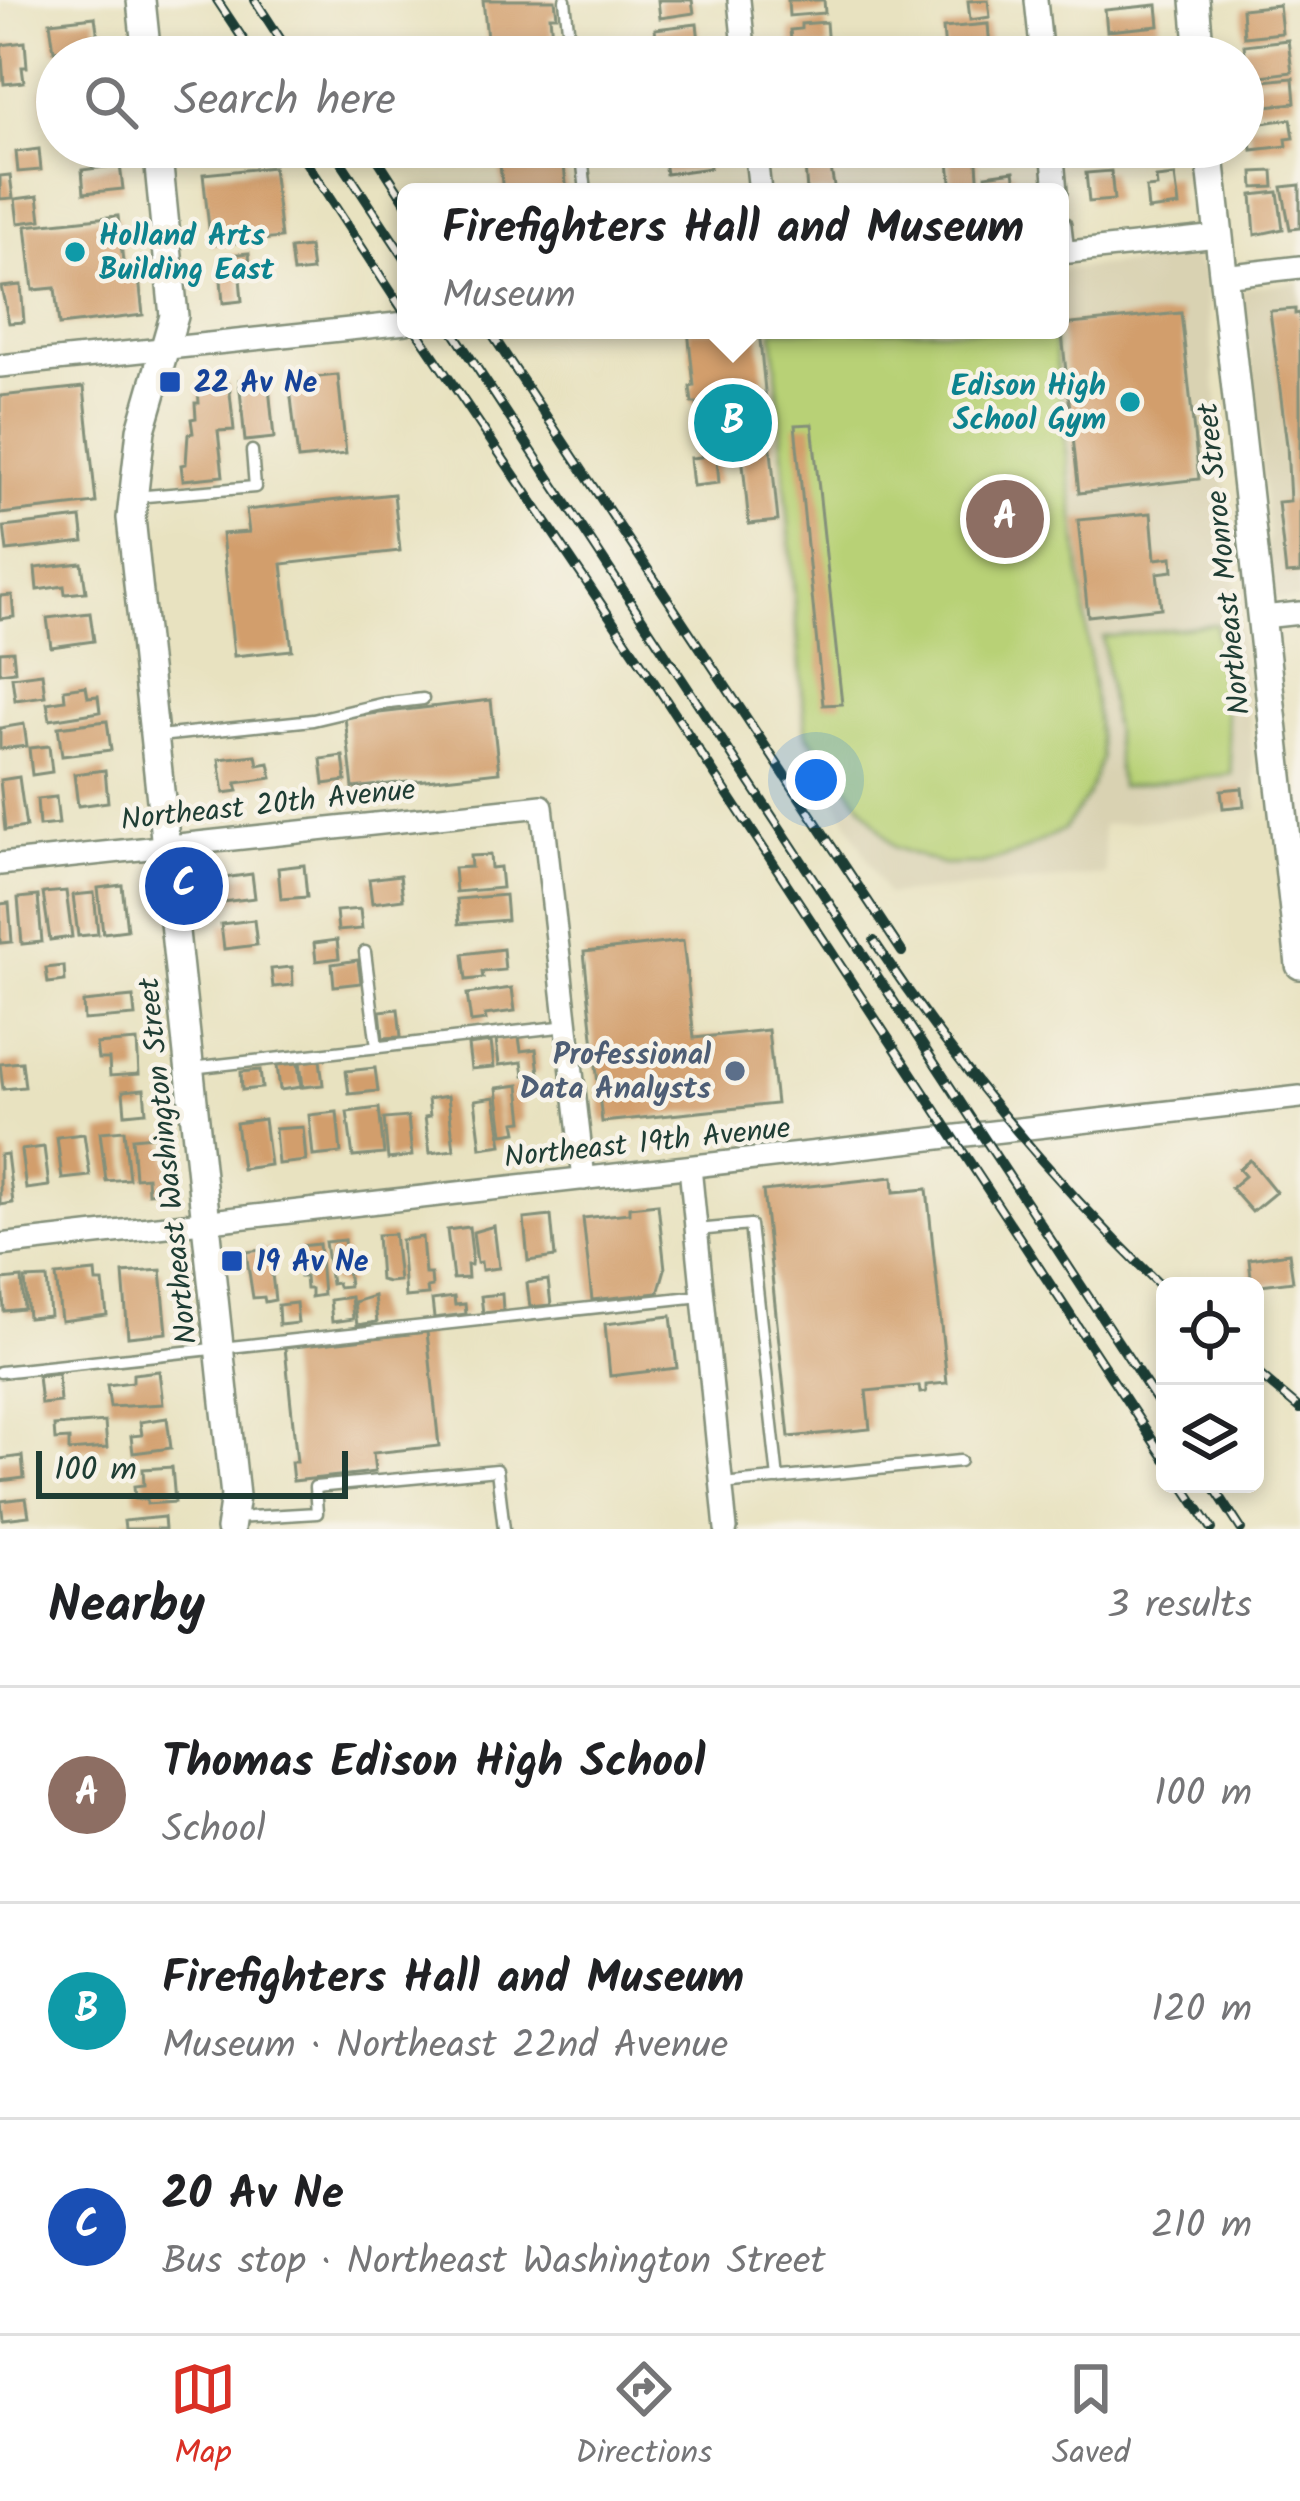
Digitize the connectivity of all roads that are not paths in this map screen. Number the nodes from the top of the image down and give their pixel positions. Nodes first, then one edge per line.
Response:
1 (141, 0) edge
2 (565, 0) edge
3 (739, 0) edge
4 (1036, 0) edge
5 (1195, 0) edge
6 (145, 36) edge
7 (569, 36) edge
8 (743, 36) edge
9 (1040, 36) edge
10 (1198, 36) edge
11 (160, 168) edge
12 (1211, 168) edge
13 (1219, 236) junction
14 (1069, 252) edge
15 (1300, 267) edge
16 (1223, 276) junction
17 (397, 324) edge
18 (164, 348) junction
19 (0, 366) edge
20 (252, 451) dead end
21 (131, 497) junction
22 (1300, 614) edge
23 (1264, 617) junction
24 (423, 699) dead end
25 (155, 736) junction
26 (167, 844) junction
27 (0, 864) edge
28 (365, 952) dead end
29 (1299, 955) edge
30 (1300, 965) edge
31 (568, 1026) junction
32 (377, 1047) junction
33 (191, 1068) junction
34 (1300, 1097) edge
35 (689, 1167) junction
36 (584, 1179) junction
37 (208, 1222) junction
38 (697, 1230) junction
39 (0, 1245) edge
40 (705, 1296) junction
41 (220, 1349) junction
42 (0, 1372) edge
43 (960, 1461) dead end
44 (778, 1479) junction
45 (722, 1484) junction
46 (231, 1524) edge
47 (504, 1529) edge
48 (726, 1529) edge

1 - 6 street
2 - 7 lane
3 - 8 street
4 - 9 street
5 - 10 street
11 - 18 street, Northeast Washington Street
12 - 13 street, Northeast Monroe Street
13 - 14 street
13 - 16 street, Northeast Monroe Street
15 - 16 street
16 - 23 street, Northeast Monroe Street
17 - 18 street
18 - 19 street
18 - 21 street, Northeast Washington Street
20 - 21 lane
21 - 25 street, Northeast Washington Street
22 - 23 street
23 - 29 street, Northeast Monroe Street
24 - 25 lane
25 - 26 street, Northeast Washington Street
26 - 27 street, Northeast 20th Avenue
26 - 31 street, Northeast 20th Avenue
26 - 33 street, Northeast Washington Street
28 - 32 lane
29 - 30 street, Northeast Monroe Street
31 - 32 lane
31 - 36 street
32 - 33 lane
33 - 37 street, Northeast Washington Street
34 - 35 street, Northeast 19th Avenue
35 - 36 street, Northeast 19th Avenue
35 - 38 street
36 - 37 street, Northeast 19th Avenue
37 - 39 street, Northeast 19th Avenue
37 - 41 street, Northeast Washington Street
38 - 40 street
38 - 44 lane
40 - 41 lane
40 - 45 street
41 - 42 lane
41 - 46 street, Northeast Washington Street
43 - 44 lane
44 - 45 lane
45 - 48 street
46 - 47 lane

